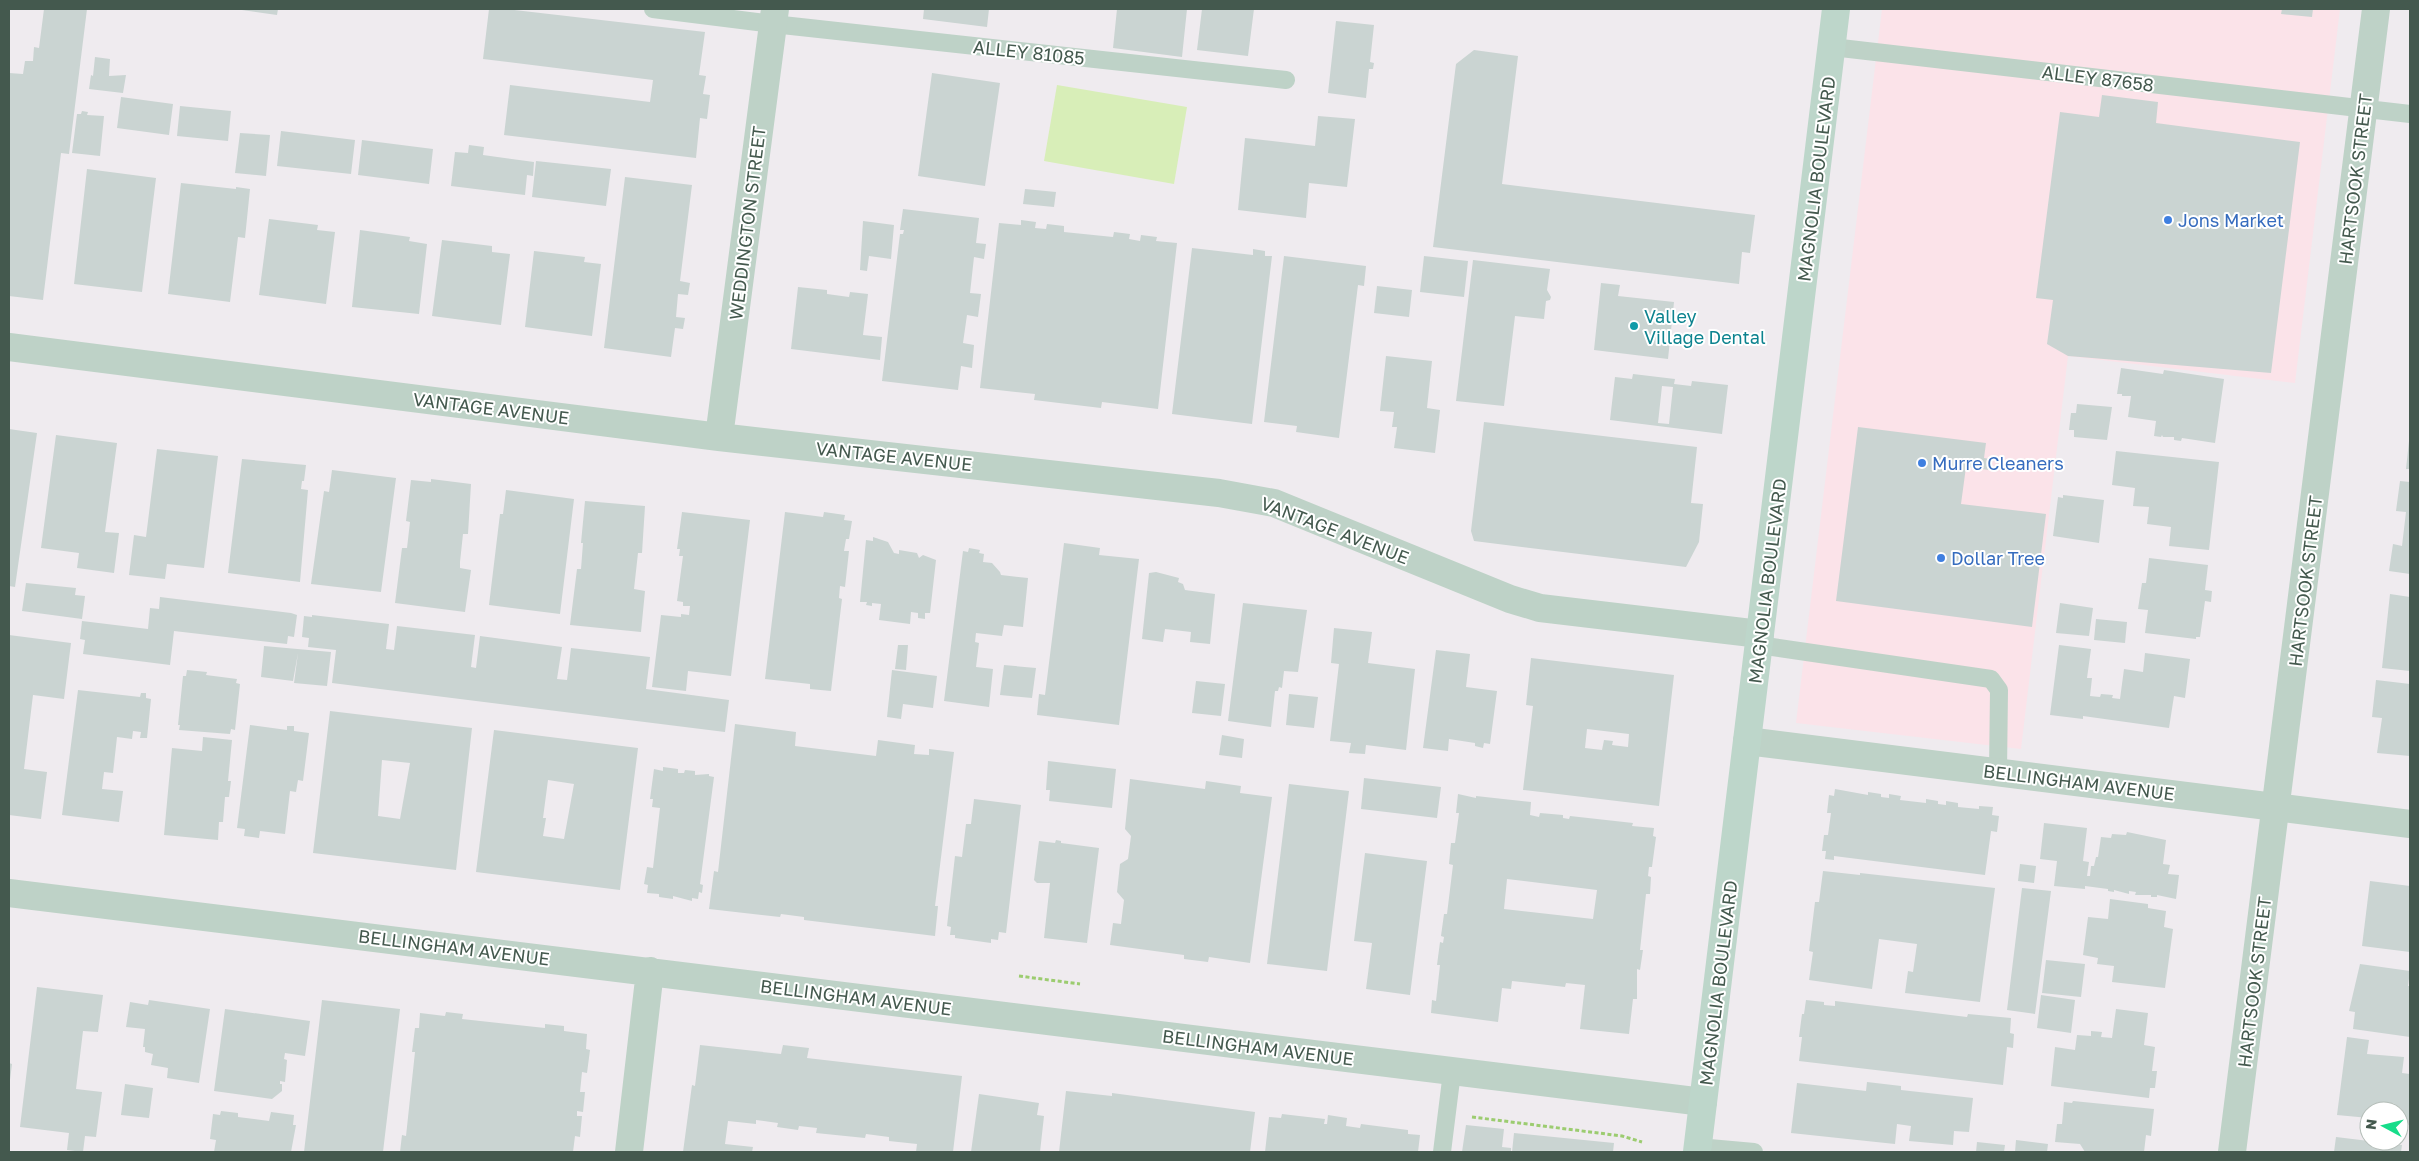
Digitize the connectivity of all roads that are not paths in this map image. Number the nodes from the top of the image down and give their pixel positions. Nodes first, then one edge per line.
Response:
1 (653, 9) edge
2 (1836, 9) edge
3 (2376, 9) edge
4 (774, 16) edge
5 (1832, 47) junction
6 (1286, 80) dead end
7 (2364, 109) junction
8 (2410, 114) edge
9 (9, 347) edge
10 (719, 437) junction
11 (1760, 640) junction
12 (1747, 741) junction
13 (1998, 772) junction
14 (2276, 807) junction
15 (2410, 824) edge
16 (9, 893) edge
17 (650, 971) junction
18 (1452, 1072) junction
19 (1703, 1102) junction
20 (1697, 1149) edge
21 (629, 1152) edge
22 (1442, 1152) edge
23 (1754, 1152) edge
24 (2232, 1152) edge

1 - 4 lane, ALLEY 81085
2 - 5 main road, MAGNOLIA BOULEVARD
3 - 7 street, HARTSOOK STREET
4 - 6 lane, ALLEY 81085
4 - 10 street, WEDDINGTON STREET
5 - 7 lane, ALLEY 87658
5 - 11 main road, MAGNOLIA BOULEVARD
7 - 8 lane, ALLEY 87658
7 - 14 street, HARTSOOK STREET
9 - 10 street, VANTAGE AVENUE
10 - 11 street, VANTAGE AVENUE
11 - 12 main road, MAGNOLIA BOULEVARD
11 - 13 lane
12 - 13 street, BELLINGHAM AVENUE
12 - 19 main road, MAGNOLIA BOULEVARD
13 - 14 street, BELLINGHAM AVENUE
14 - 15 street, BELLINGHAM AVENUE
14 - 24 street, HARTSOOK STREET
16 - 17 street, BELLINGHAM AVENUE
17 - 18 street, BELLINGHAM AVENUE
17 - 21 street
18 - 19 street, BELLINGHAM AVENUE
18 - 22 lane
19 - 20 main road, MAGNOLIA BOULEVARD
20 - 23 lane

